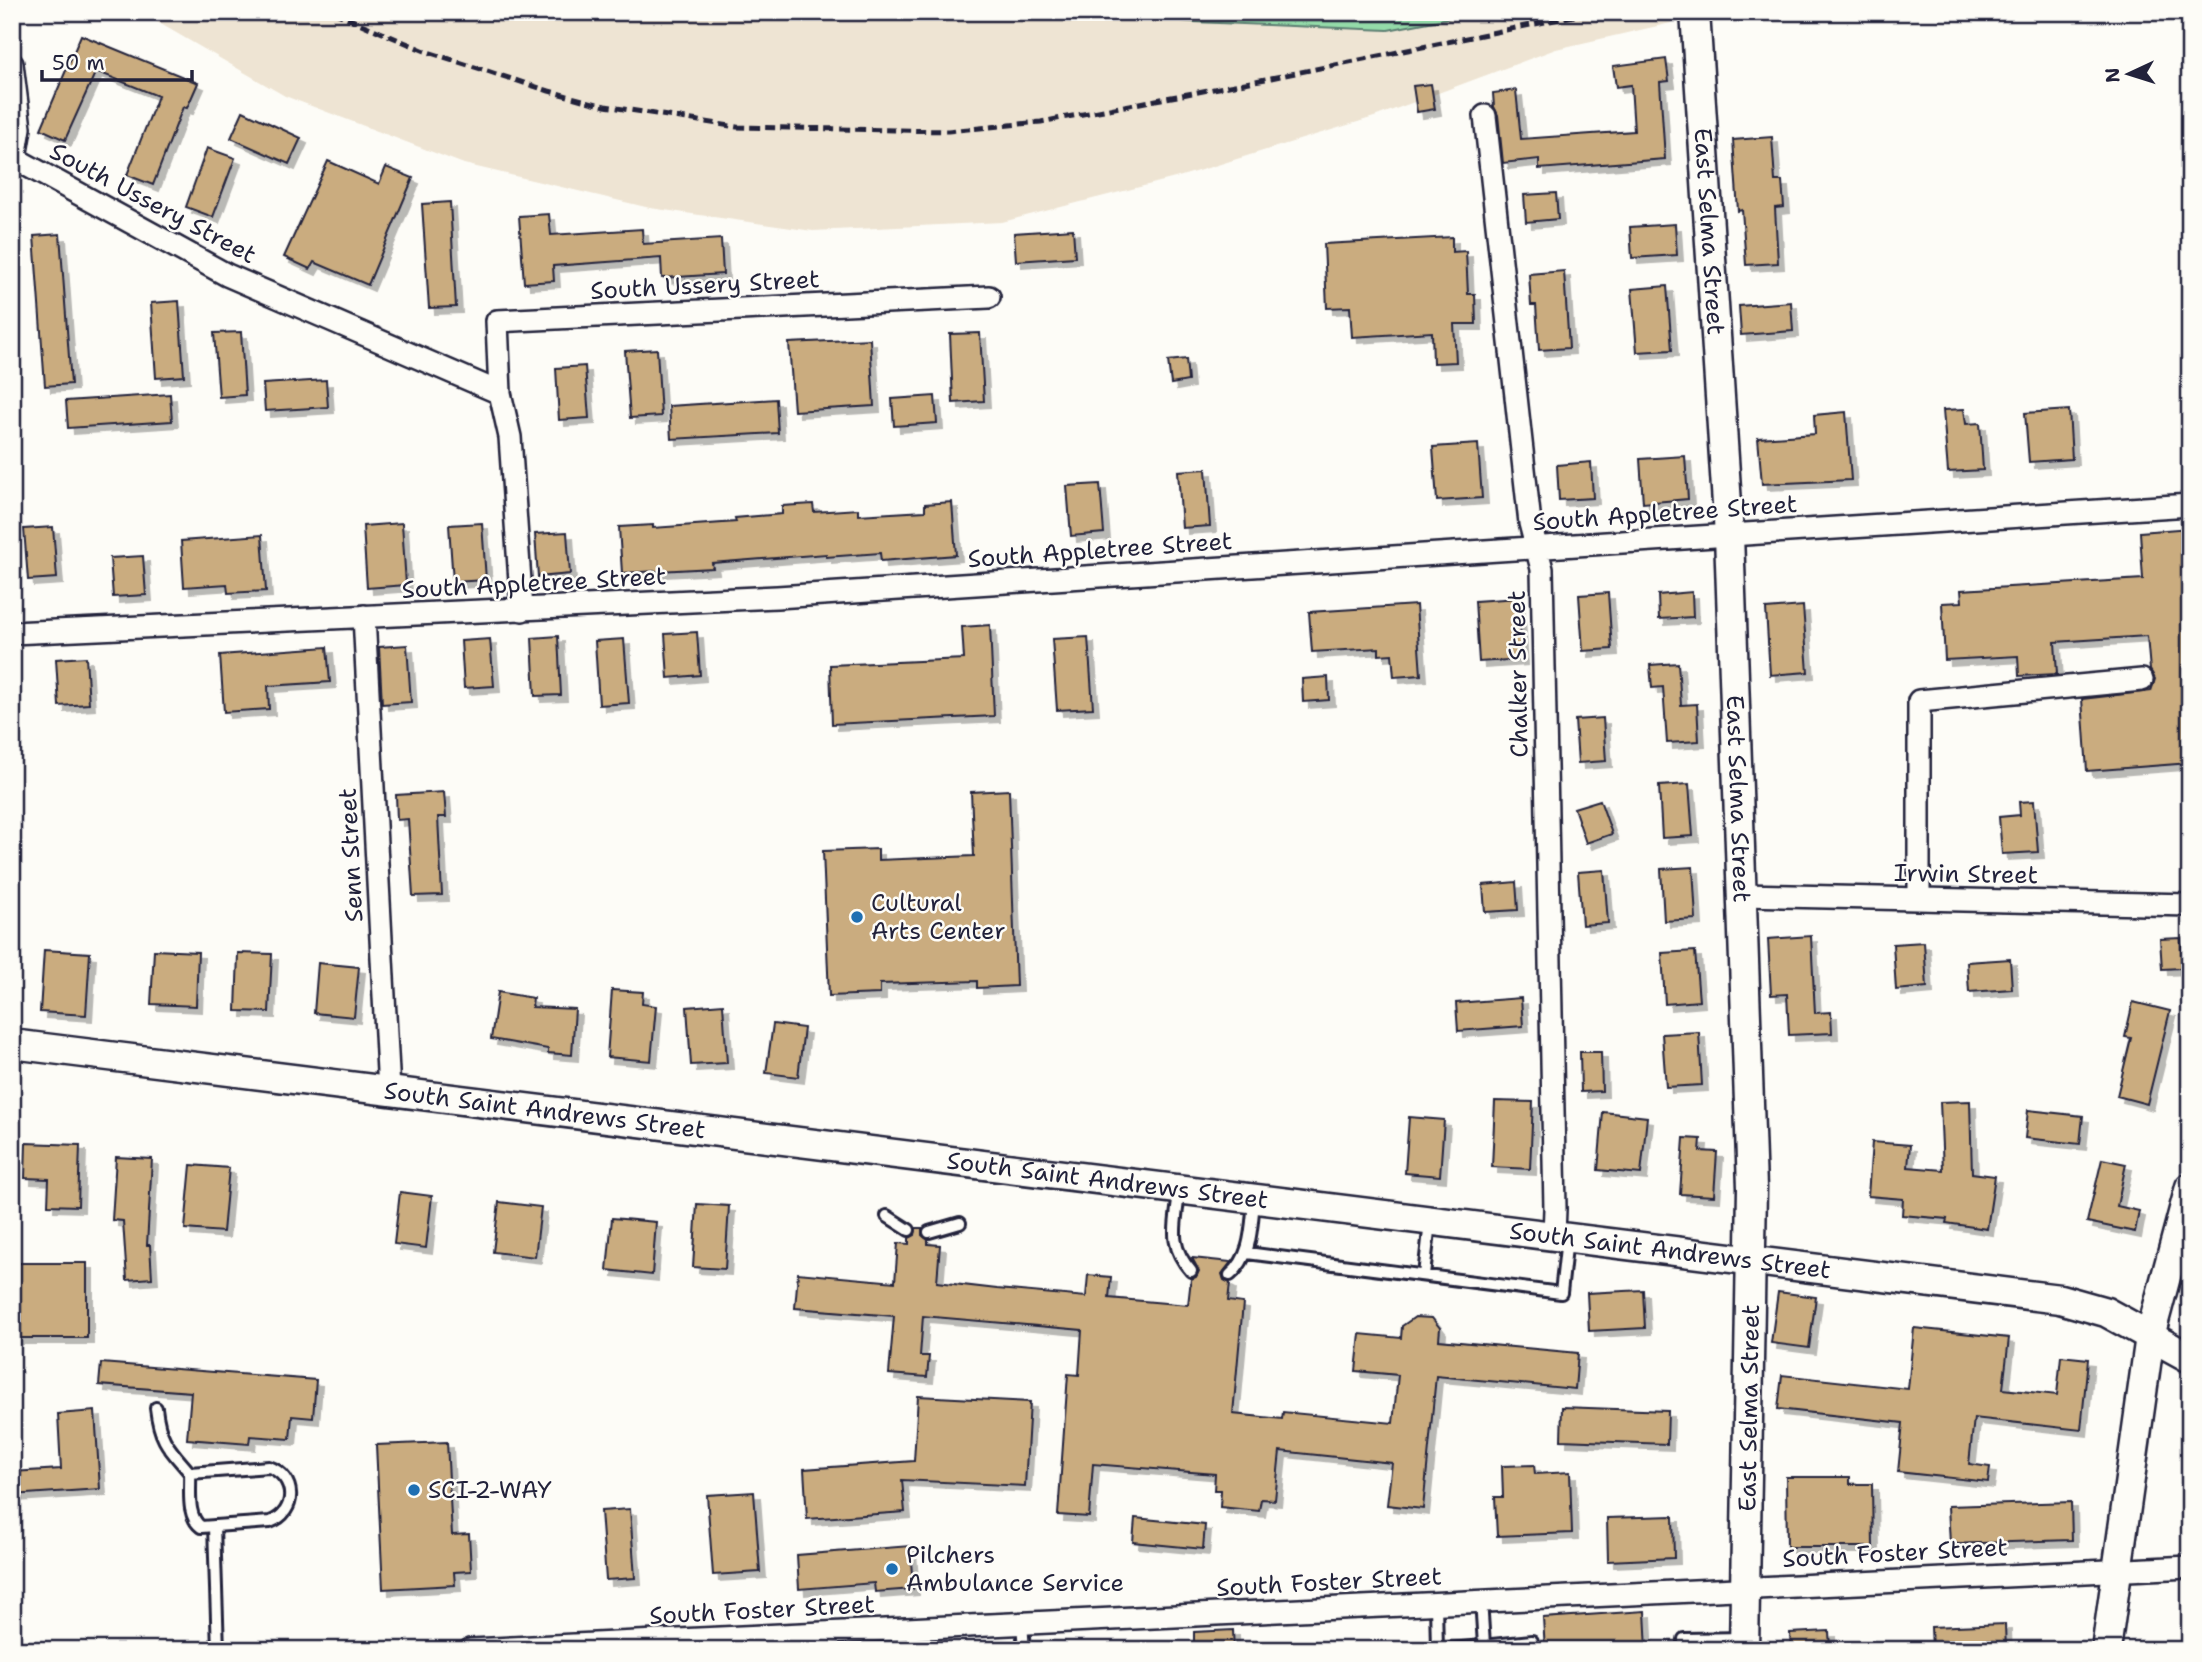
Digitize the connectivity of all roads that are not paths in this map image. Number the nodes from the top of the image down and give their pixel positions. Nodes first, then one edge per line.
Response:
1 (1695, 12) edge
2 (12, 64) edge
3 (1485, 116) dead end
4 (14, 158) edge
5 (989, 297) dead end
6 (500, 394) junction
7 (2190, 505) edge
8 (1729, 535) junction
9 (1536, 547) junction
10 (522, 611) junction
11 (364, 616) junction
12 (12, 633) edge
13 (2142, 680) dead end
14 (1742, 895) junction
15 (1919, 899) junction
16 (2190, 905) edge
17 (12, 1044) edge
18 (389, 1091) junction
19 (2190, 1187) edge
20 (1180, 1189) junction
21 (1255, 1198) junction
22 (887, 1216) dead end
23 (1430, 1219) junction
24 (960, 1223) dead end
25 (909, 1230) dead end
26 (929, 1232) dead end
27 (1560, 1236) junction
28 (1247, 1254) junction
29 (1751, 1259) junction
30 (1191, 1271) dead end
31 (1230, 1275) dead end
32 (1424, 1275) junction
33 (2150, 1336) junction
34 (2190, 1358) edge
35 (156, 1408) dead end
36 (190, 1473) junction
37 (214, 1526) junction
38 (2190, 1567) edge
39 (2116, 1569) junction
40 (1746, 1587) junction
41 (1481, 1600) junction
42 (1436, 1603) junction
43 (1022, 1623) junction
44 (1532, 1641) dead end
45 (1744, 1644) edge
46 (1484, 1645) junction
47 (218, 1650) edge
48 (470, 1650) edge
49 (1024, 1650) edge
50 (1440, 1650) edge
51 (1684, 1650) edge
52 (2106, 1650) edge

1 - 8 street, East Selma Street
2 - 4 street
3 - 9 street, Chalker Street
4 - 6 street, South Ussery Street
5 - 6 street, South Ussery Street
6 - 10 street, South Ussery Street
7 - 8 street, South Appletree Street
8 - 9 street, South Appletree Street
8 - 14 street, East Selma Street
9 - 10 street, South Appletree Street
9 - 27 street, Chalker Street
10 - 11 street, South Appletree Street
11 - 12 street, South Appletree Street
11 - 18 street, Senn Street
13 - 15 street
14 - 15 street, Irwin Street
14 - 29 street, East Selma Street
15 - 16 street, Irwin Street
17 - 18 street, South Saint Andrews Street
18 - 20 street, South Saint Andrews Street
19 - 33 street
20 - 21 street, South Saint Andrews Street
20 - 30 lane
21 - 23 street, South Saint Andrews Street
21 - 28 lane
22 - 25 lane
23 - 27 street, South Saint Andrews Street
23 - 32 lane
24 - 26 lane
27 - 29 street, South Saint Andrews Street
27 - 32 lane
28 - 31 lane
28 - 32 lane
29 - 33 street, South Saint Andrews Street
29 - 40 street, East Selma Street
33 - 34 street, South Saint Andrews Street
33 - 39 street
35 - 36 lane
36 - 37 lane
36 - 37 lane
37 - 47 lane
38 - 39 street, South Foster Street
39 - 40 street, South Foster Street
39 - 52 street
40 - 41 street, South Foster Street
40 - 45 street, East Selma Street
41 - 42 street, South Foster Street
41 - 46 lane
42 - 43 street, South Foster Street
42 - 50 lane
43 - 48 street, South Foster Street
43 - 49 lane
44 - 46 lane
45 - 51 lane
46 - 50 lane

